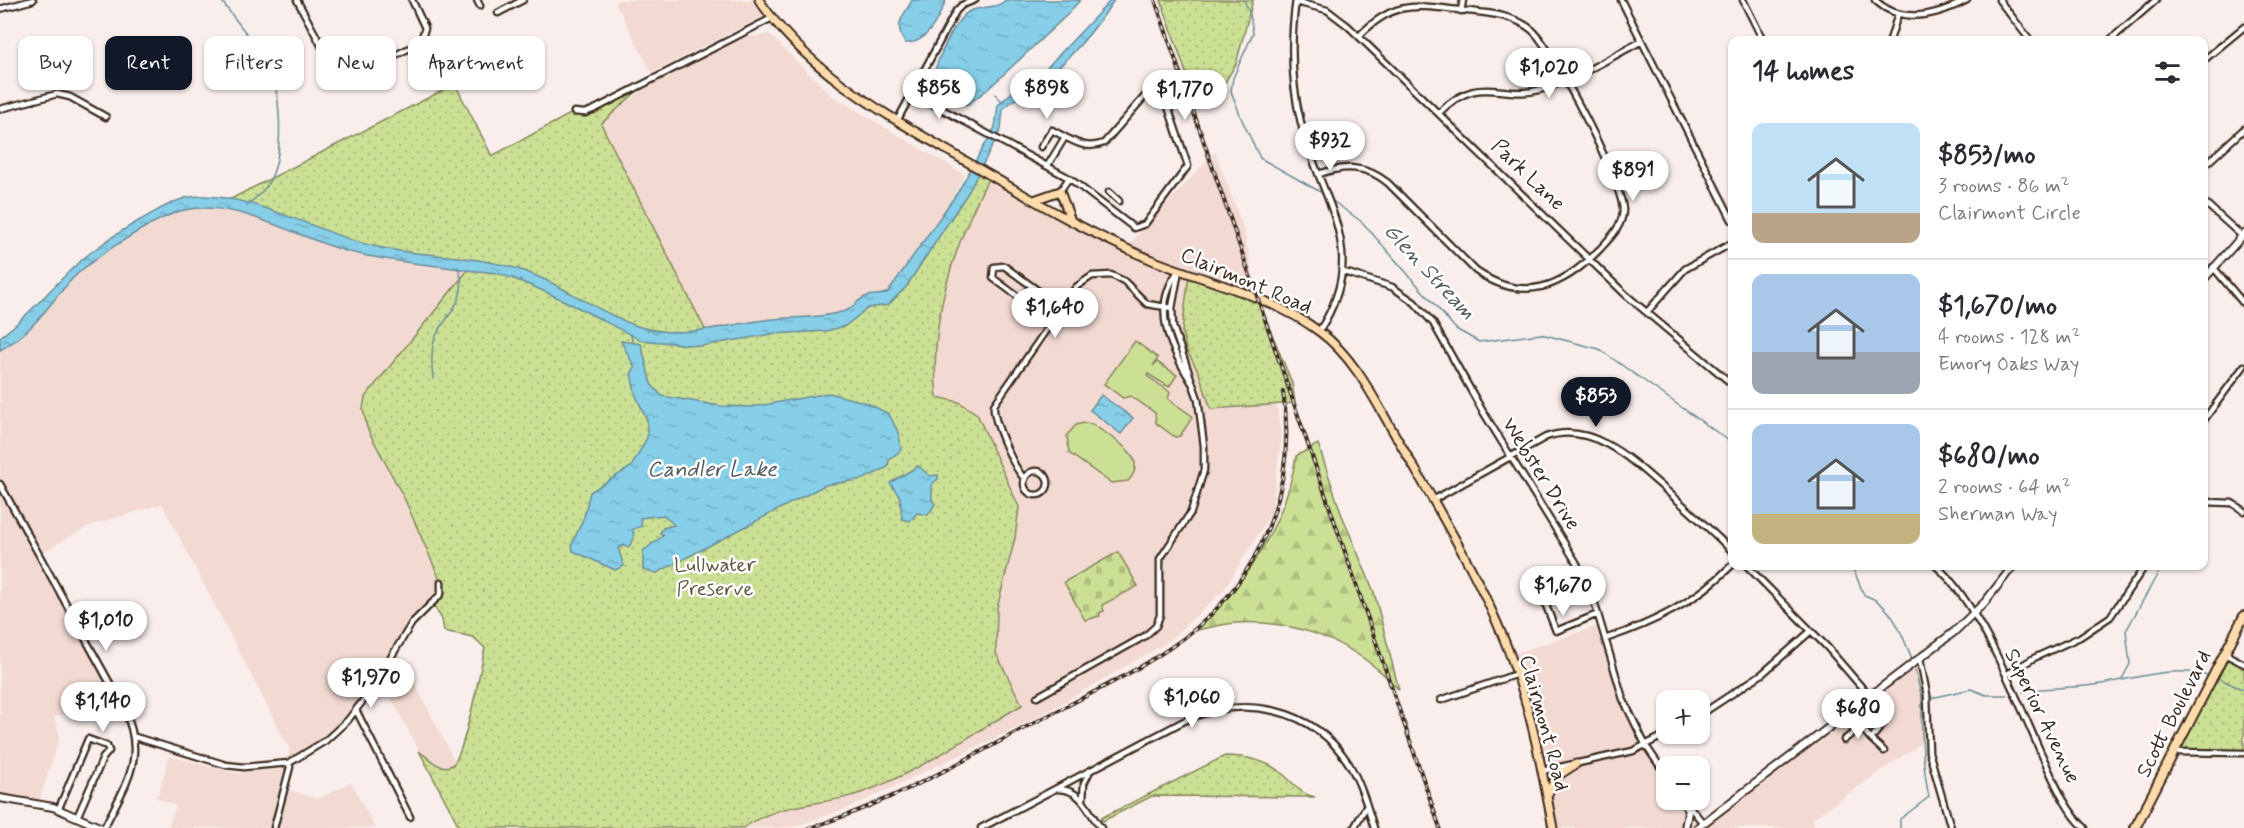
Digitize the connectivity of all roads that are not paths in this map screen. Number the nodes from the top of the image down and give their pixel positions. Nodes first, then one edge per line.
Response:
1 (33, 0) edge
2 (297, 0) edge
3 (412, 0) edge
4 (477, 0) edge
5 (523, 0) edge
6 (759, 0) edge
7 (975, 0) edge
8 (1463, 0) edge
9 (1622, 0) edge
10 (1743, 0) edge
11 (1875, 0) edge
12 (1967, 0) edge
13 (1999, 0) edge
14 (2156, 0) edge
15 (1296, 1) edge
16 (480, 6) dead end
17 (0, 9) edge
18 (1461, 11) junction
19 (498, 13) dead end
20 (1898, 14) junction
21 (772, 18) junction
22 (2244, 27) edge
23 (1359, 36) junction
24 (1761, 36) edge
25 (1891, 36) edge
26 (2027, 36) edge
27 (2115, 36) edge
28 (1642, 41) junction
29 (2208, 57) edge
30 (1564, 80) junction
31 (912, 93) junction
32 (0, 109) edge
33 (574, 112) dead end
34 (1439, 113) junction
35 (106, 117) dead end
36 (897, 121) junction
37 (2244, 129) edge
38 (1065, 137) junction
39 (1041, 147) dead end
40 (2208, 162) edge
41 (1048, 165) junction
42 (1319, 174) junction
43 (1069, 178) junction
44 (1060, 191) junction
45 (1109, 192) dead end
46 (1034, 200) junction
47 (2208, 205) edge
48 (1106, 206) junction
49 (1728, 212) edge
50 (1072, 223) junction
51 (2243, 235) edge
52 (1728, 245) edge
53 (1591, 259) junction
54 (2213, 267) junction
55 (1179, 270) junction
56 (1344, 272) junction
57 (2208, 274) edge
58 (1032, 286) junction
59 (2244, 304) edge
60 (1165, 307) junction
61 (1062, 308) junction
62 (1172, 308) junction
63 (1647, 312) junction
64 (1319, 331) junction
65 (2244, 366) edge
66 (1728, 381) edge
67 (1195, 388) junction
68 (2208, 415) edge
69 (1510, 456) junction
70 (1025, 479) junction
71 (0, 483) edge
72 (1433, 500) junction
73 (2208, 502) edge
74 (2244, 511) edge
75 (1728, 547) edge
76 (1728, 569) edge
77 (1751, 570) edge
78 (1939, 570) edge
79 (2010, 570) edge
80 (2142, 570) edge
81 (441, 582) dead end
82 (1540, 590) dead end
83 (1598, 614) junction
84 (1973, 615) junction
85 (2244, 616) edge
86 (1811, 631) junction
87 (1605, 639) junction
88 (2225, 654) junction
89 (1920, 659) junction
90 (2244, 664) edge
91 (1517, 674) junction
92 (2006, 675) junction
93 (1037, 697) dead end
94 (1870, 697) junction
95 (1441, 700) dead end
96 (1710, 708) edge
97 (356, 710) junction
98 (1847, 714) junction
99 (1860, 728) junction
100 (135, 737) junction
101 (1656, 740) edge
102 (1844, 740) dead end
103 (1871, 740) junction
104 (1646, 746) junction
105 (1884, 751) dead end
106 (2174, 752) junction
107 (2244, 753) edge
108 (1656, 760) edge
109 (289, 763) junction
110 (1576, 764) junction
111 (1091, 771) junction
112 (1542, 771) junction
113 (1052, 790) junction
114 (1547, 797) junction
115 (0, 798) edge
116 (1083, 799) junction
117 (1366, 804) junction
118 (59, 808) junction
119 (1687, 810) edge
120 (1690, 810) edge
121 (78, 815) junction
122 (410, 817) dead end
123 (1700, 826) edge
124 (103, 828) edge
125 (274, 828) edge
126 (981, 828) edge
127 (1101, 828) edge
128 (1354, 828) edge
129 (1374, 828) edge
130 (1553, 828) edge
131 (1685, 828) edge
132 (1951, 828) edge
133 (2085, 828) edge
134 (2135, 828) edge

1 - 17 street
2 - 3 street
4 - 16 street
5 - 19 street
6 - 21 main road, Clairmont Road
7 - 31 street
8 - 18 street
9 - 28 street
10 - 24 street
11 - 20 street
12 - 20 street
13 - 26 street
14 - 27 street
15 - 23 street, Park Lane
15 - 42 street
18 - 23 street
18 - 30 street
20 - 25 street
21 - 33 street
21 - 36 main road, Clairmont Road
22 - 29 street
23 - 34 street, Park Lane
28 - 30 street
28 - 49 street
30 - 34 street
30 - 53 street
31 - 36 street
31 - 41 street
32 - 35 street
34 - 53 street, Park Lane
36 - 46 main road, Clairmont Road
37 - 40 street
38 - 39 street
38 - 41 street
38 - 48 street
41 - 43 street
42 - 53 street
42 - 56 street
43 - 44 street
43 - 48 street
44 - 46 main road
44 - 50 main road
45 - 48 street
46 - 50 main road, Clairmont Road
47 - 51 street
50 - 55 main road, Clairmont Road
51 - 54 main road
52 - 63 street
53 - 63 street, Park Lane
54 - 57 main road
54 - 59 street
55 - 60 street
55 - 62 street
55 - 64 main road, Clairmont Road
56 - 64 street
56 - 69 street, Webster Drive
58 - 58 street
58 - 61 street
60 - 61 street
60 - 62 street
60 - 67 street
61 - 70 street
62 - 67 street
63 - 66 street, Park Lane
64 - 72 main road, Clairmont Road
65 - 68 street
67 - 93 street
69 - 72 street
69 - 75 street
69 - 83 street, Webster Drive
70 - 70 street
71 - 100 street
72 - 91 main road, Clairmont Road
73 - 74 street
76 - 87 street
77 - 86 street
78 - 84 street, Superior Avenue
79 - 84 main road
80 - 92 street
81 - 97 street
82 - 83 street
83 - 87 street, Webster Drive
84 - 89 main road
84 - 92 street, Superior Avenue
85 - 88 highway, Scott Boulevard
86 - 94 street
86 - 96 street
87 - 104 street, Webster Drive
88 - 90 street
88 - 106 highway, Scott Boulevard
89 - 94 main road
89 - 132 street
91 - 95 street
91 - 112 main road, Clairmont Road
92 - 133 street, Superior Avenue
94 - 98 main road
97 - 109 street
97 - 122 street
98 - 99 street
98 - 123 main road
99 - 102 street
99 - 103 street
99 - 103 street
100 - 109 street
100 - 124 street
101 - 104 street
103 - 105 street
104 - 108 street, Webster Drive
104 - 110 street
106 - 107 street
106 - 134 highway, Scott Boulevard
109 - 125 street
110 - 112 street
110 - 114 main road
111 - 113 street
111 - 116 street
111 - 117 street
112 - 114 main road, Clairmont Road
113 - 116 street
113 - 126 street
114 - 130 main road, Clairmont Road
115 - 118 main road
116 - 127 street
117 - 128 street
117 - 129 street
118 - 121 main road
118 - 121 street
119 - 131 main road
120 - 123 street
121 - 124 main road

